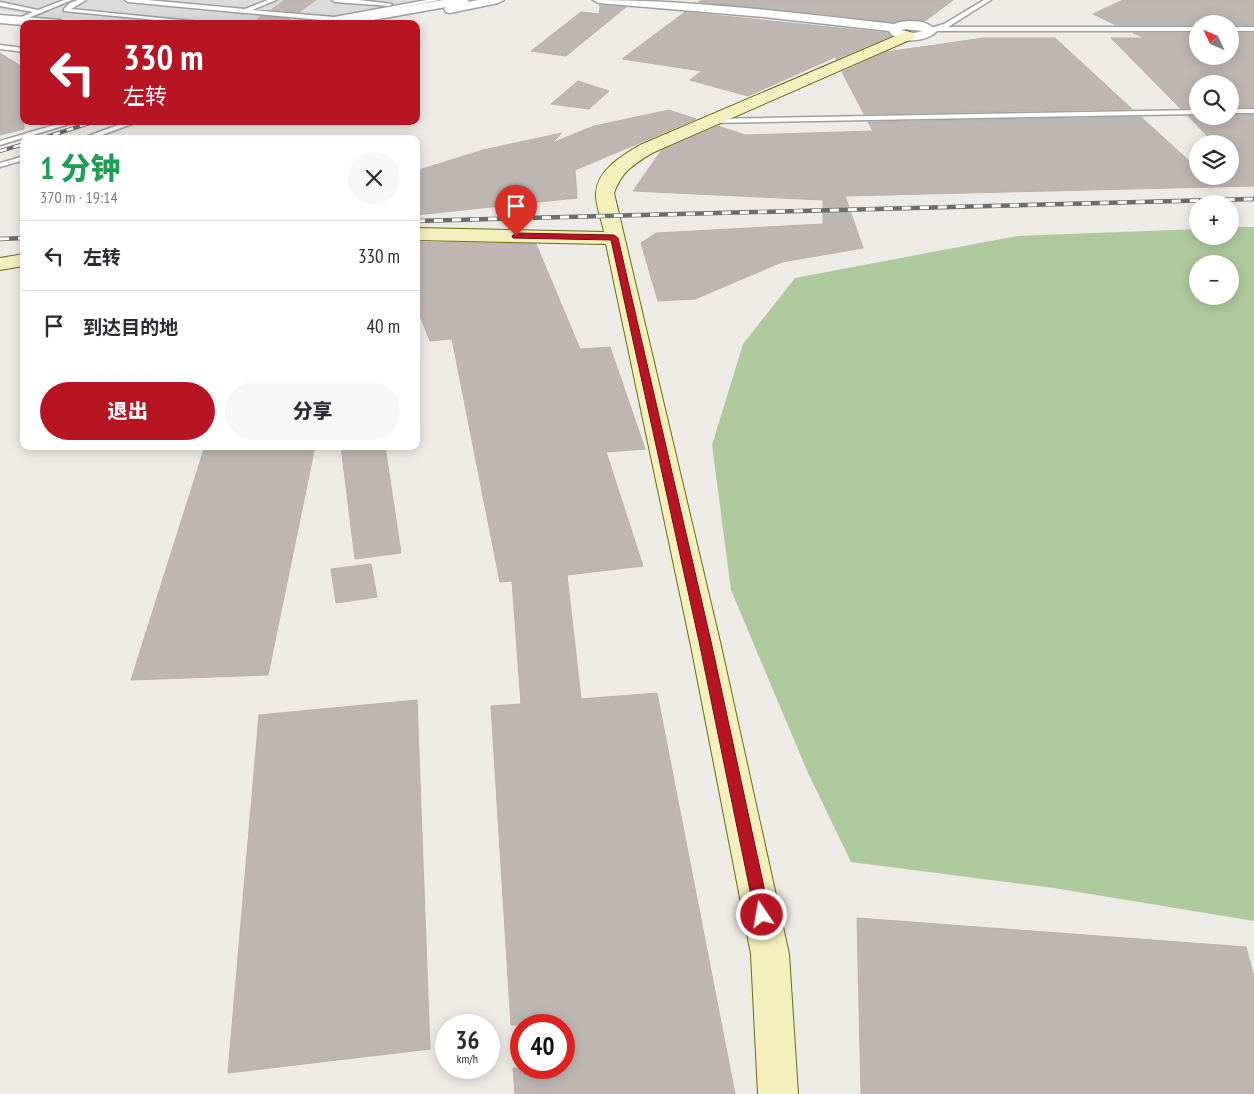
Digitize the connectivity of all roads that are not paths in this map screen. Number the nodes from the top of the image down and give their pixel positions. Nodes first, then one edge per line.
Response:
1 (69, 0) edge
2 (83, 0) edge
3 (128, 0) edge
4 (210, 0) edge
5 (273, 0) edge
6 (335, 0) edge
7 (436, 0) edge
8 (464, 0) edge
9 (498, 0) edge
10 (599, 0) edge
11 (988, 0) edge
12 (0, 4) edge
13 (398, 7) junction
14 (226, 8) junction
15 (38, 12) junction
16 (216, 14) dead end
17 (209, 18) dead end
18 (0, 19) edge
19 (26, 20) edge
20 (162, 20) edge
21 (205, 20) edge
22 (323, 20) edge
23 (336, 20) edge
24 (337, 20) edge
25 (391, 20) edge
26 (20, 24) edge
27 (0, 26) edge
28 (1189, 29) edge
29 (1239, 29) edge
30 (1254, 29) edge
31 (911, 31) junction
32 (0, 47) edge
33 (20, 50) edge
34 (1239, 111) edge
35 (1254, 111) edge
36 (1189, 112) edge
37 (711, 121) junction
38 (62, 125) edge
39 (125, 125) edge
40 (28, 135) edge
41 (95, 135) edge
42 (20, 137) edge
43 (0, 143) edge
44 (20, 159) edge
45 (0, 165) edge
46 (420, 234) edge
47 (614, 238) junction
48 (20, 261) edge
49 (0, 264) edge
50 (778, 1094) edge

1 - 15 lane
2 - 20 lane
3 - 14 lane
4 - 14 lane
5 - 14 lane
6 - 13 lane
7 - 13 lane
8 - 24 street
9 - 25 street
10 - 31 street
11 - 31 lane
12 - 15 lane
13 - 23 lane
14 - 16 lane
14 - 22 lane
15 - 19 lane
17 - 21 lane
18 - 26 street
26 - 27 street
28 - 31 lane
29 - 30 lane
31 - 37 street
32 - 33 lane
34 - 35 lane
36 - 37 lane
37 - 47 street
38 - 40 lane
39 - 41 lane
42 - 43 lane
44 - 45 lane
46 - 47 street
47 - 50 street
48 - 49 street

